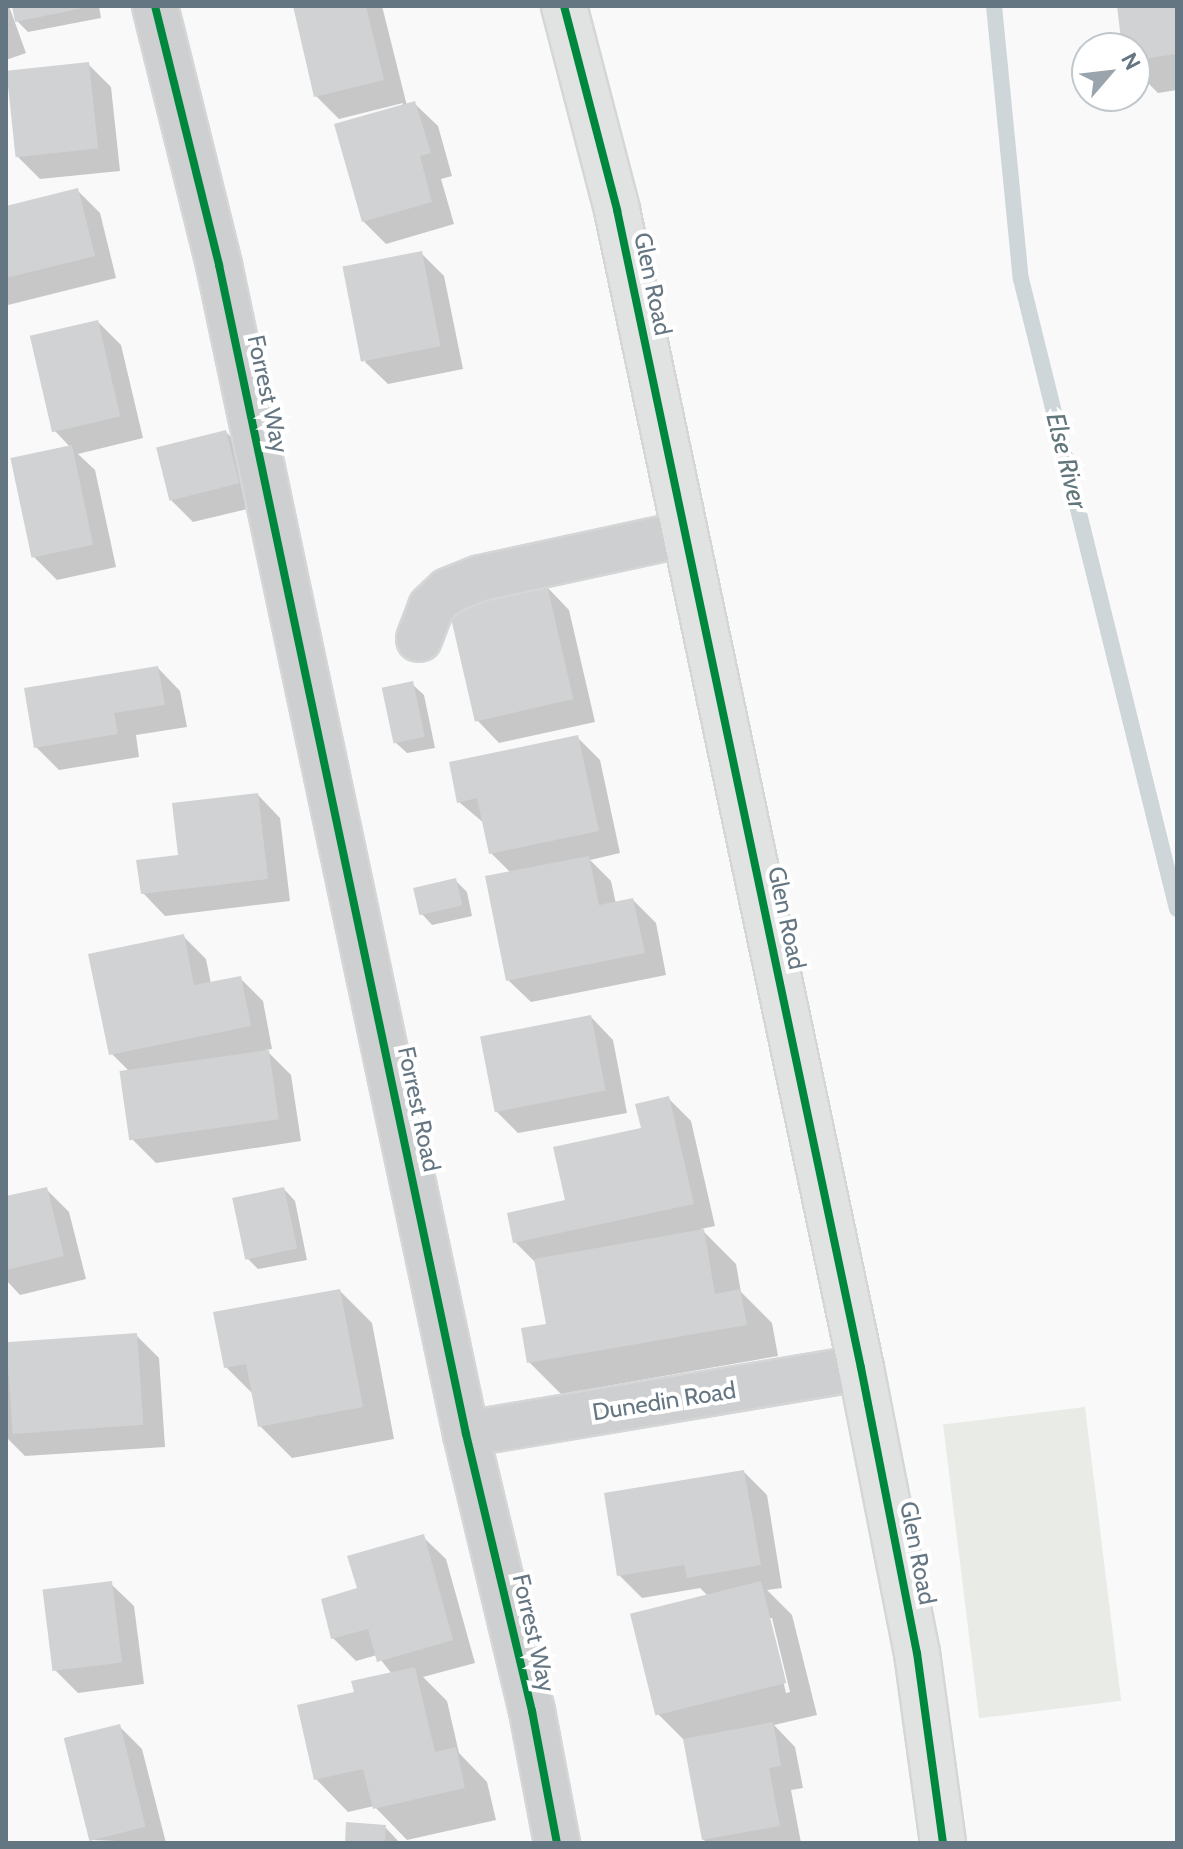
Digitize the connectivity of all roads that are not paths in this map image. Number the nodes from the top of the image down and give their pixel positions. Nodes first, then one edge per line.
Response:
1 (155, 6) edge
2 (564, 6) edge
3 (685, 534) junction
4 (419, 639) dead end
5 (333, 792) joint
6 (861, 1368) junction
7 (466, 1434) junction
8 (557, 1843) edge
9 (943, 1843) edge

1 - 5 street, Forrest Way
2 - 3 street, Glen Road
3 - 4 street
3 - 6 street, Glen Road
5 - 7 street, Forrest Road
6 - 7 street, Dunedin Road
6 - 9 street, Glen Road
7 - 8 street, Forrest Way

